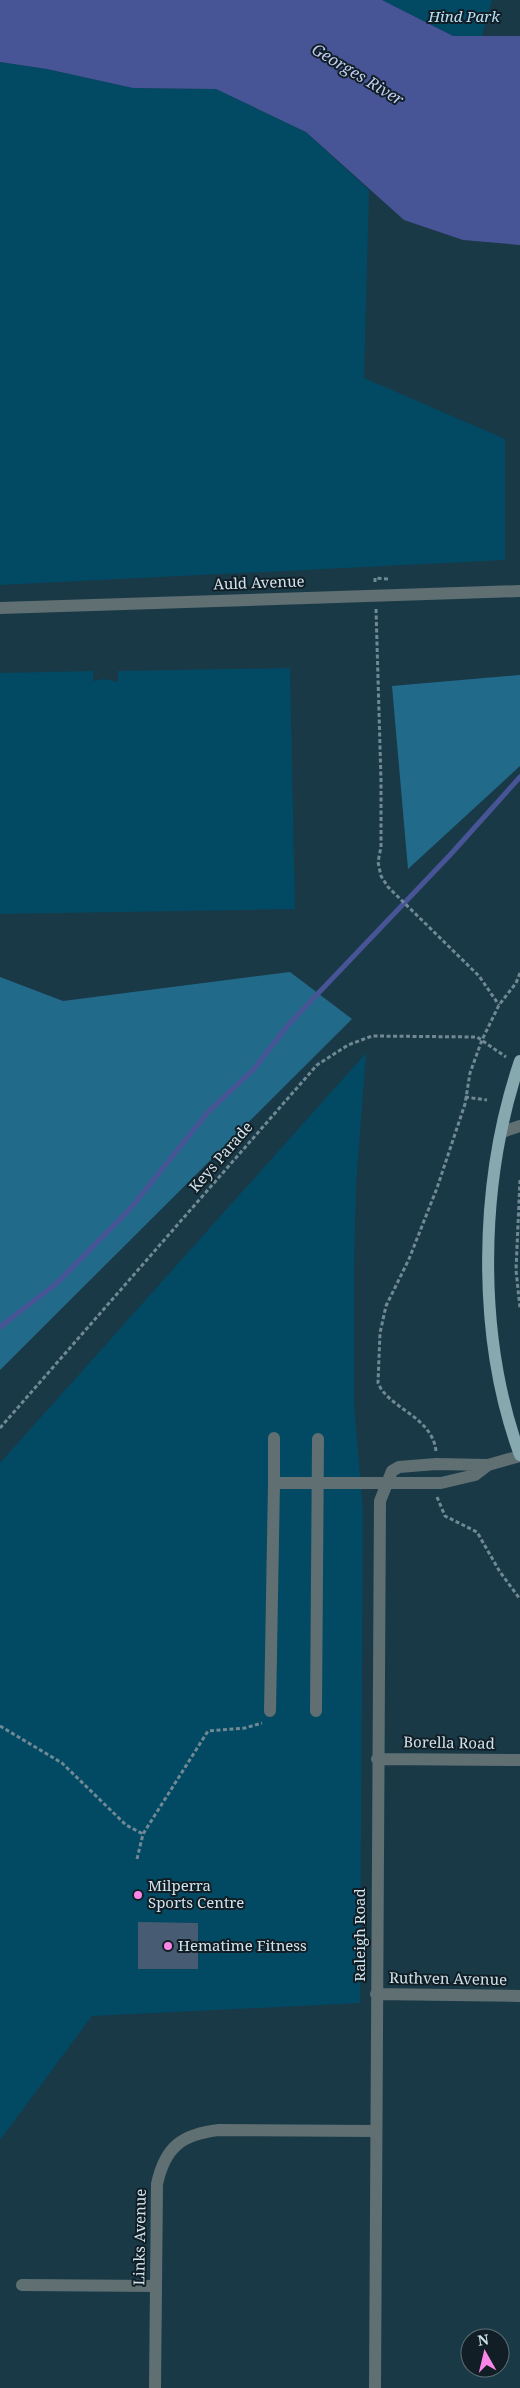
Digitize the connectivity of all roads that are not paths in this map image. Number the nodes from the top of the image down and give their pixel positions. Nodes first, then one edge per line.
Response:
1 (520, 591) edge
2 (0, 608) edge
3 (519, 1065) edge
4 (520, 1126) edge
5 (502, 1132) junction
6 (274, 1438) dead end
7 (318, 1439) dead end
8 (520, 1456) edge
9 (488, 1466) junction
10 (274, 1483) junction
11 (317, 1483) junction
12 (388, 1484) junction
13 (270, 1711) road end
14 (316, 1711) dead end
15 (377, 1759) junction
16 (520, 1760) edge
17 (376, 1994) junction
18 (520, 1996) edge
19 (376, 2131) junction
20 (22, 2285) dead end
21 (155, 2286) junction
22 (155, 2388) edge
23 (375, 2388) edge

1 - 2 street, Auld Avenue
3 - 5 main road
4 - 5 street
5 - 8 main road
6 - 10 street
7 - 11 street
8 - 9 street, Raleigh Road
9 - 12 street, Raleigh Road
9 - 12 street, Raleigh Road
10 - 11 street
10 - 13 street
11 - 12 street
11 - 14 street
12 - 15 street, Raleigh Road
15 - 16 street, Borella Road
15 - 17 street, Raleigh Road
17 - 18 street, Ruthven Avenue
17 - 19 street, Raleigh Road
19 - 21 street, Links Avenue
19 - 23 street, Raleigh Road
20 - 21 street
21 - 22 street, Links Avenue

